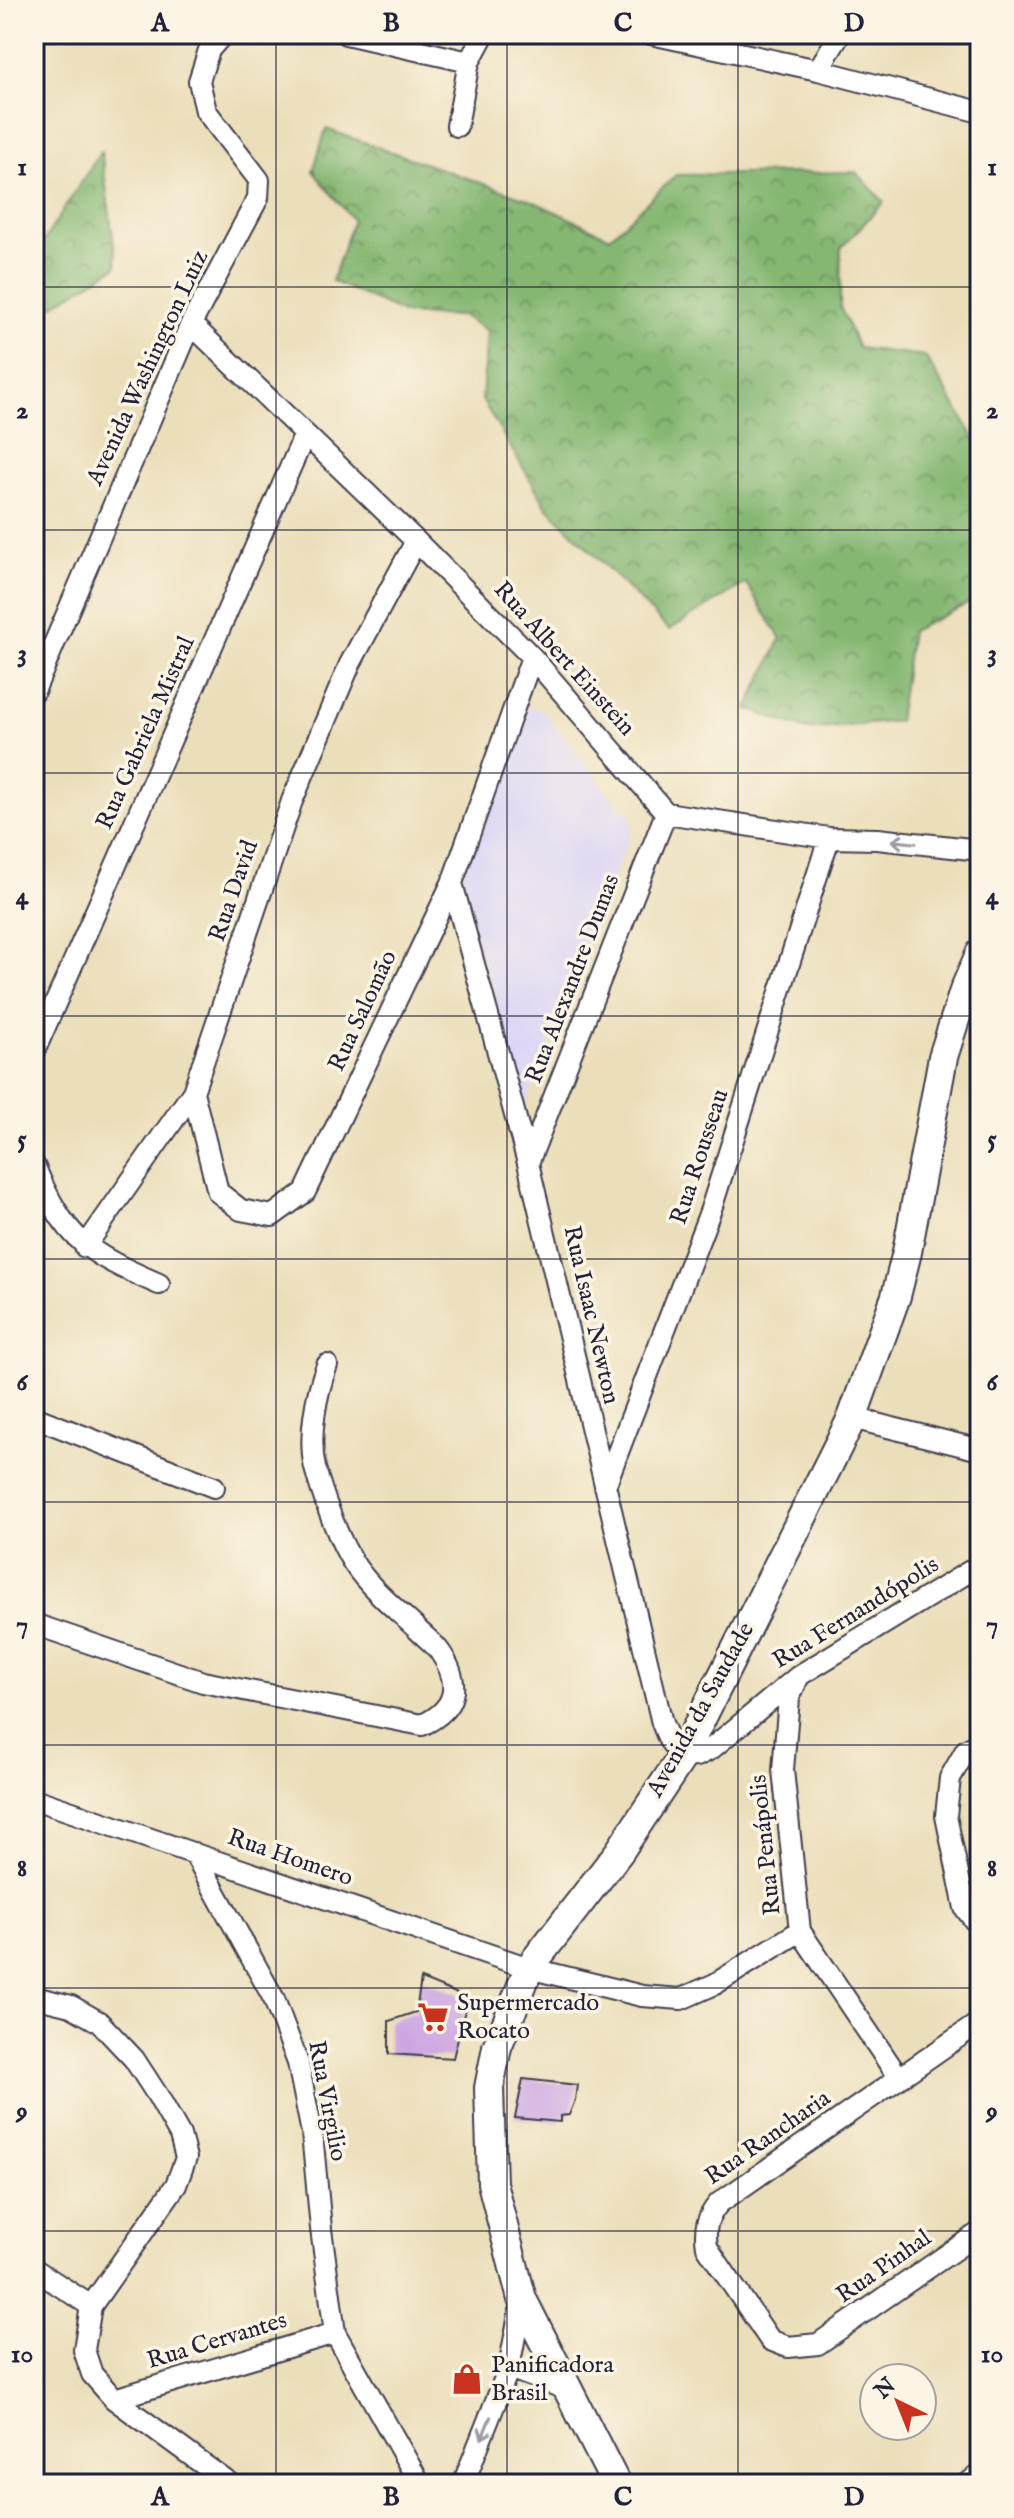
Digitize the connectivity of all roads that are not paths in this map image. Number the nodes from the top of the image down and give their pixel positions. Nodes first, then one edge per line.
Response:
1 (223, 34) edge
2 (346, 34) edge
3 (484, 34) edge
4 (651, 34) edge
5 (840, 34) edge
6 (469, 62) junction
7 (818, 70) junction
8 (980, 112) edge
9 (457, 126) dead end
10 (191, 324) junction
11 (305, 434) junction
12 (416, 541) junction
13 (532, 657) junction
14 (34, 691) edge
15 (666, 813) junction
16 (829, 838) junction
17 (980, 850) edge
18 (452, 883) junction
19 (980, 954) edge
20 (34, 1052) edge
21 (193, 1092) junction
22 (528, 1163) junction
23 (34, 1165) edge
24 (85, 1247) junction
25 (159, 1284) dead end
26 (327, 1365) dead end
27 (34, 1417) edge
28 (852, 1418) junction
29 (980, 1450) edge
30 (605, 1486) junction
31 (214, 1487) dead end
32 (980, 1565) edge
33 (34, 1624) edge
34 (800, 1675) junction
35 (980, 1743) edge
36 (682, 1757) junction
37 (34, 1799) edge
38 (194, 1853) junction
39 (980, 1928) edge
40 (800, 1931) junction
41 (529, 1968) junction
42 (34, 1997) edge
43 (980, 2022) edge
44 (899, 2078) junction
45 (980, 2232) edge
46 (34, 2269) edge
47 (522, 2299) junction
48 (91, 2306) junction
49 (335, 2333) junction
50 (818, 2344) joint
51 (509, 2368) junction
52 (566, 2389) junction
53 (114, 2399) junction
54 (980, 2474) edge
55 (230, 2484) edge
56 (420, 2484) edge
57 (463, 2484) edge
58 (616, 2484) edge
59 (967, 2484) edge

1 - 10 street, Avenida Washington Luiz
2 - 6 street
3 - 6 street
4 - 7 street
5 - 7 street
6 - 9 street
7 - 8 street
10 - 11 street, Rua Albert Einstein
10 - 14 street, Avenida Washington Luiz
11 - 12 street, Rua Albert Einstein
11 - 20 street, Rua Gabriela Mistral
12 - 13 street, Rua Albert Einstein
12 - 21 street, Rua David
13 - 15 street, Rua Albert Einstein
13 - 18 street, Rua Salomão
15 - 16 street
15 - 22 street, Rua Alexandre Dumas
17 -> 16 street
16 - 30 street, Rua Rousseau
18 - 21 street, Rua Salomão
18 - 22 street, Rua Isaac Newton
19 - 28 main road, Avenida da Saudade
21 - 24 street, Rua David
22 - 30 street, Rua Isaac Newton
23 - 24 street
24 - 25 street
26 - 33 street
27 - 31 street
28 - 29 street
28 - 36 main road, Avenida da Saudade
30 - 36 street, Rua Isaac Newton
32 - 34 street, Rua Fernandópolis
34 - 36 street, Rua Fernandópolis
34 - 40 street, Rua Penápolis
35 - 39 street
36 - 41 main road, Avenida da Saudade
37 - 38 street, Rua Homero
38 - 41 street, Rua Homero
38 - 49 street, Rua Virgilio
40 - 41 street, Rua Homero
40 - 44 street, Rua Penápolis
41 - 47 main road, Avenida da Saudade
42 - 48 street
43 - 44 street, Rua Rancharia
44 - 50 street, Rua Rancharia
45 - 50 street, Rua Pinhal
46 - 48 street
47 - 51 street
47 - 52 main road, Avenida da Saudade
48 - 53 street
49 - 53 street, Rua Cervantes
49 - 56 street
51 - 52 street
51 -> 57 street
52 - 58 main road, Avenida da Saudade
53 - 55 street
54 - 59 street

